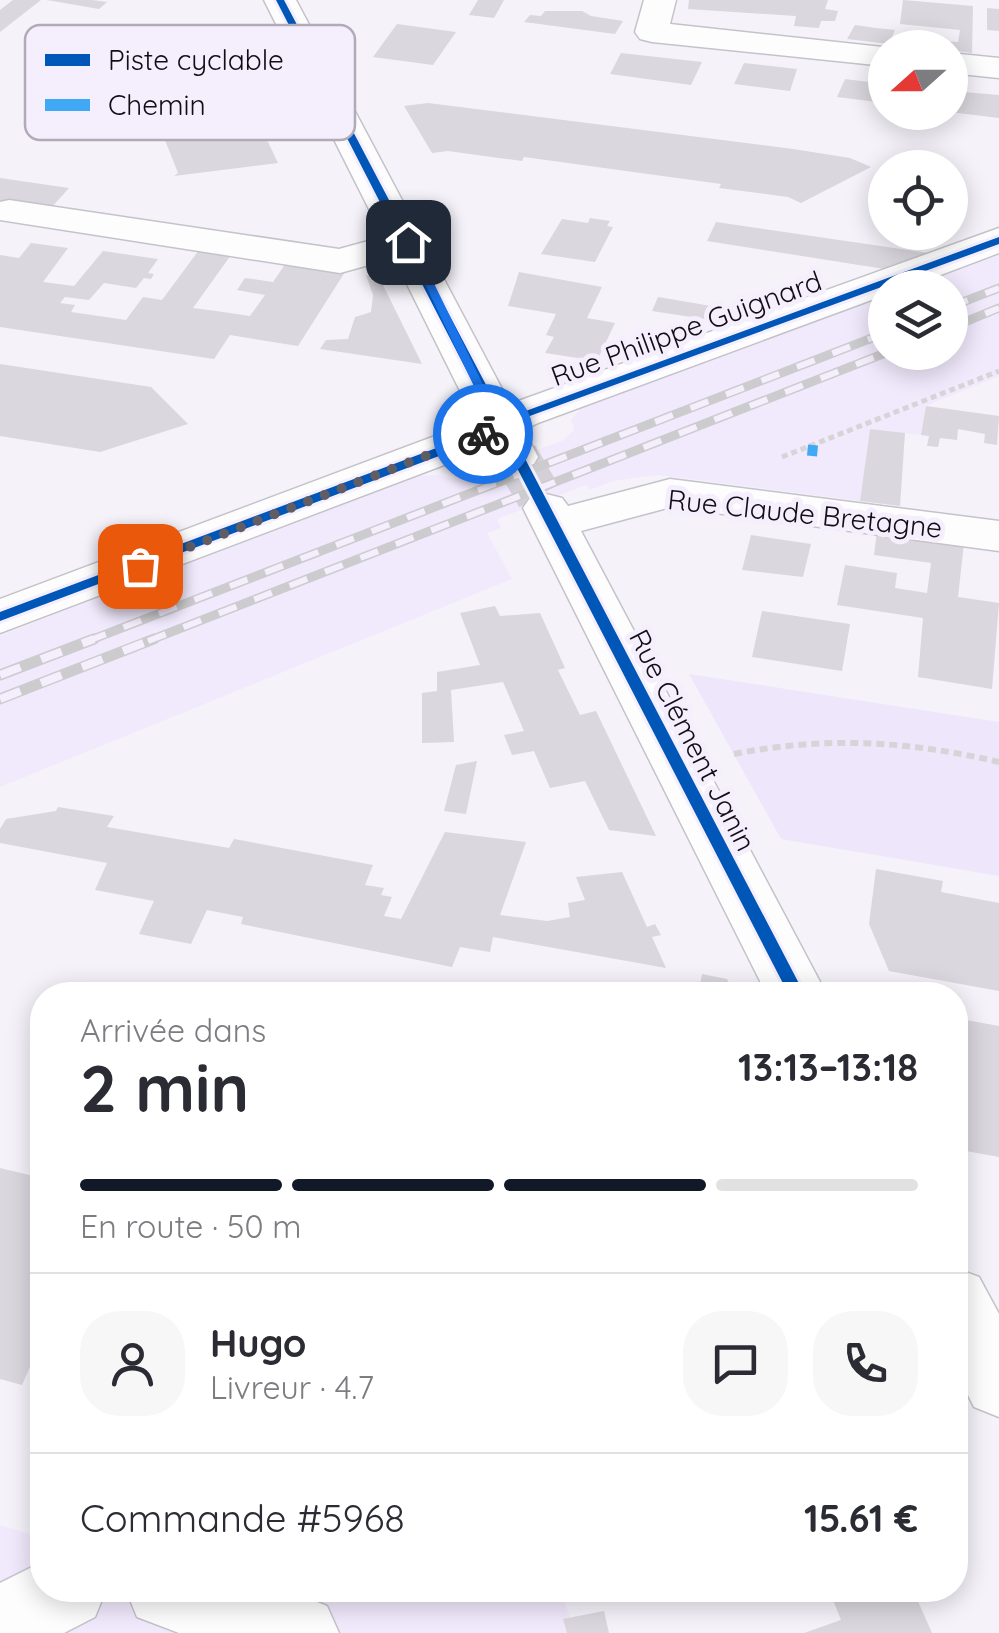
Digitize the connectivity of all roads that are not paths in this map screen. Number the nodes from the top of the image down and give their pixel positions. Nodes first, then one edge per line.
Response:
1 (280, 0) edge
2 (656, 16) edge
3 (293, 25) edge
4 (868, 53) edge
5 (968, 65) edge
6 (999, 68) edge
7 (354, 140) edge
8 (9, 211) dead end
9 (999, 240) edge
10 (408, 242) junction
11 (508, 442) junction
12 (550, 516) joint
13 (999, 536) edge
14 (0, 617) edge
15 (790, 982) edge
16 (968, 1324) edge
17 (999, 1384) edge
18 (44, 1602) edge
19 (202, 1602) edge
20 (0, 1624) edge
21 (300, 1633) edge

1 - 3 street
2 - 4 street
5 - 6 street
7 - 10 street
8 - 10 street
9 - 11 street, Rue Philippe Guignard
10 - 11 street
11 - 14 street, Rue Philippe Guignard
12 - 13 street, Rue Claude Bretagne
12 - 15 street, Rue Clément Janin
16 - 17 street
18 - 20 street
19 - 21 street

